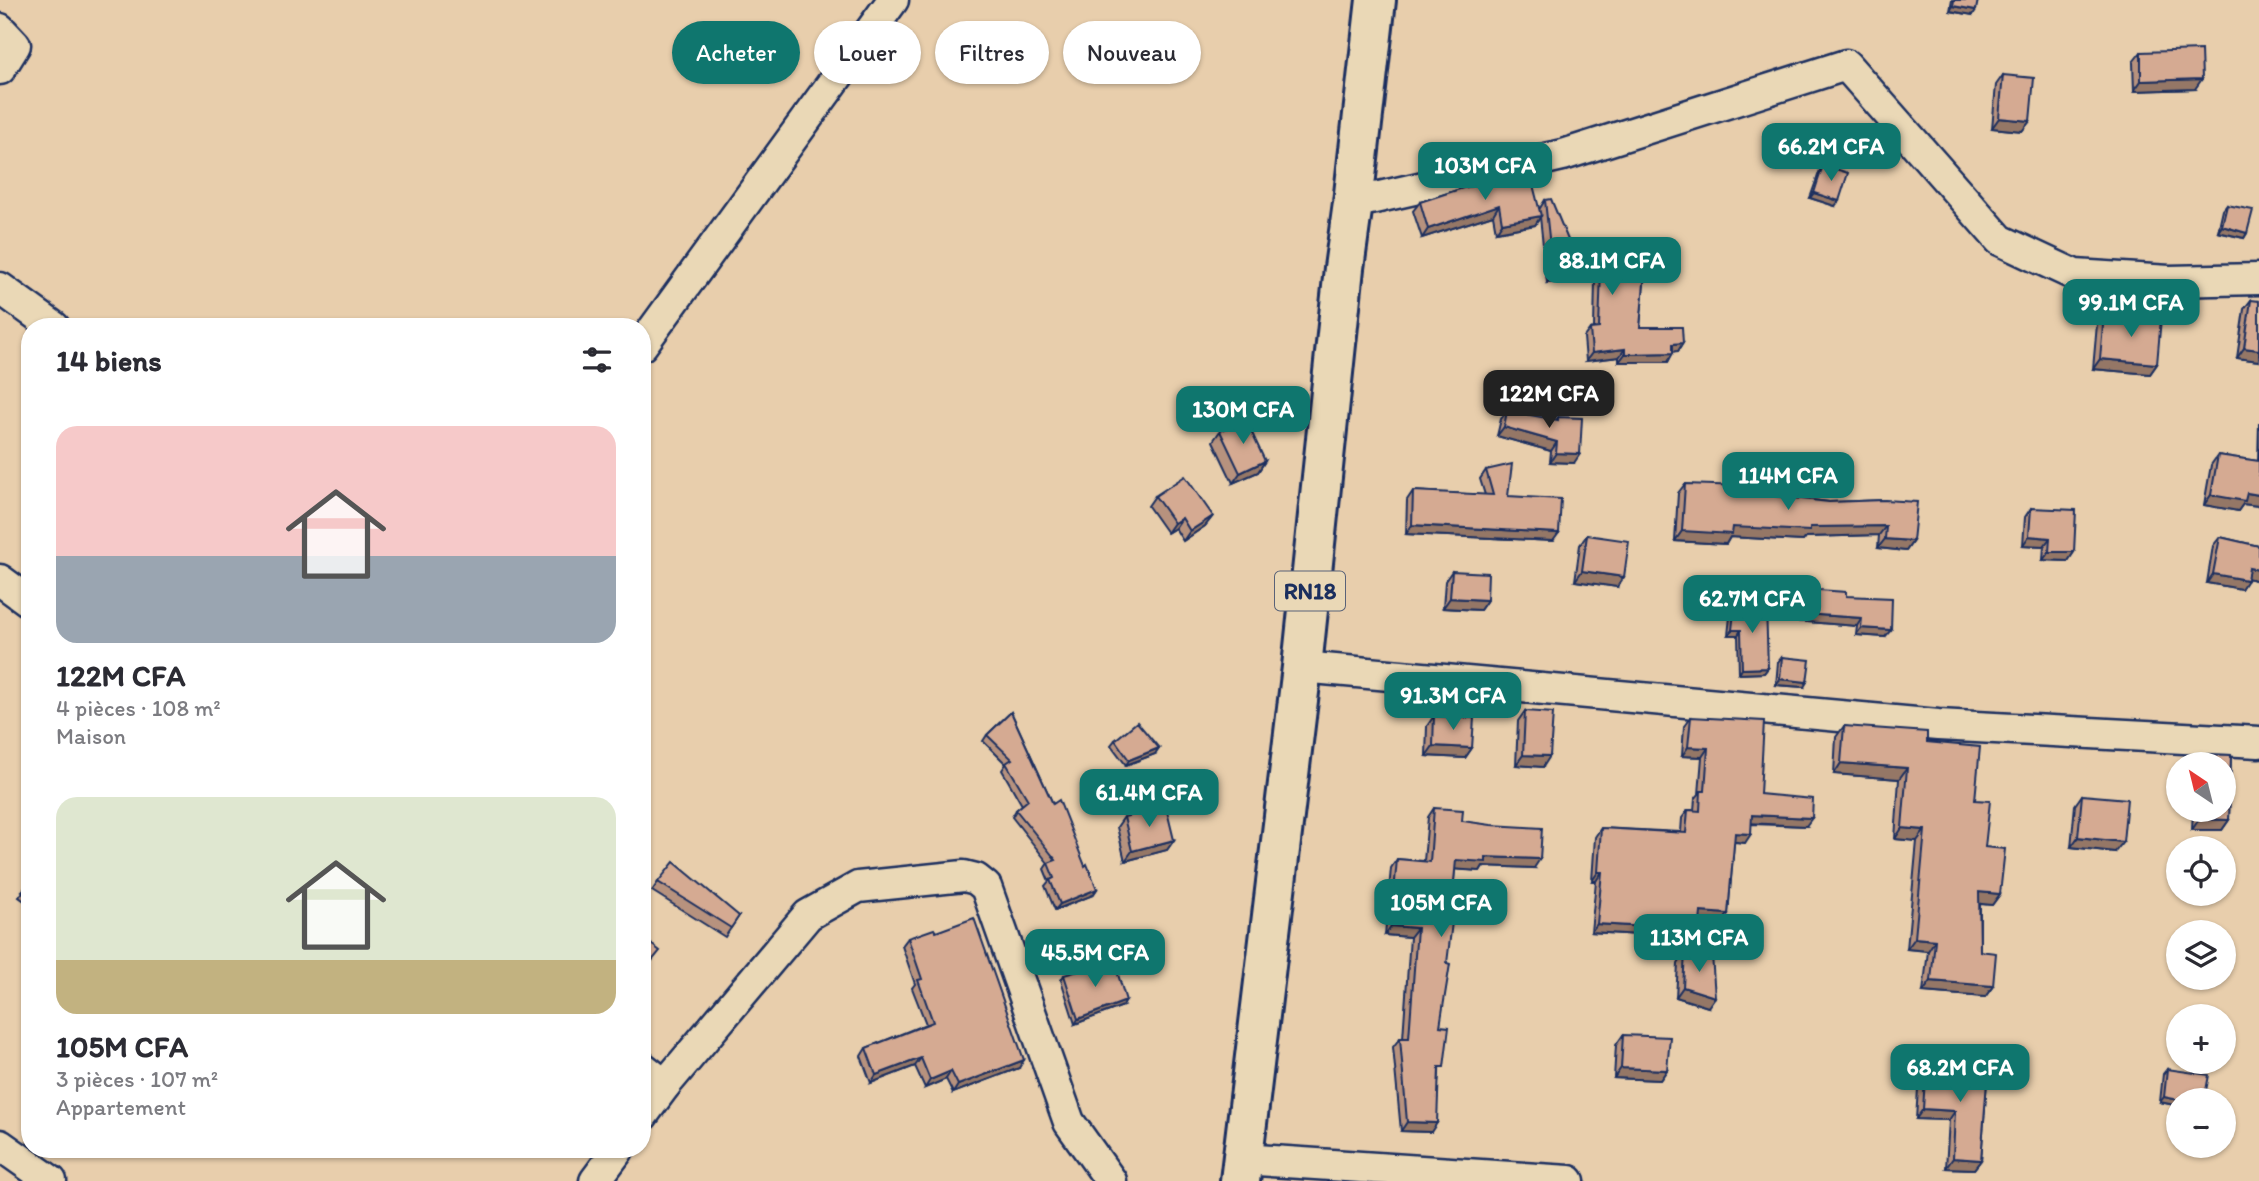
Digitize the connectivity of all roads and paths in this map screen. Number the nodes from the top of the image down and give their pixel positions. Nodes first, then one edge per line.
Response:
1 (893, 0) edge
2 (1376, 0) edge
3 (0, 29) edge
4 (0, 69) edge
5 (1353, 203) junction
6 (2259, 279) edge
7 (0, 288) edge
8 (42, 318) edge
9 (651, 333) edge
10 (0, 580) edge
11 (21, 595) edge
12 (1302, 667) junction
13 (2259, 742) edge
14 (654, 1076) edge
15 (0, 1145) edge
16 (612, 1158) edge
17 (33, 1169) edge
18 (1241, 1170) edge
19 (595, 1181) edge
20 (1111, 1181) edge
21 (1569, 1181) edge

1 - 9 street
2 - 5 main road, RN18
3 - 4 street
5 - 6 street
5 - 12 main road, RN18
7 - 8 street
10 - 11 street
12 - 13 street
12 - 18 main road, RN18
14 - 20 street
15 - 17 street
16 - 19 street
18 - 21 street

